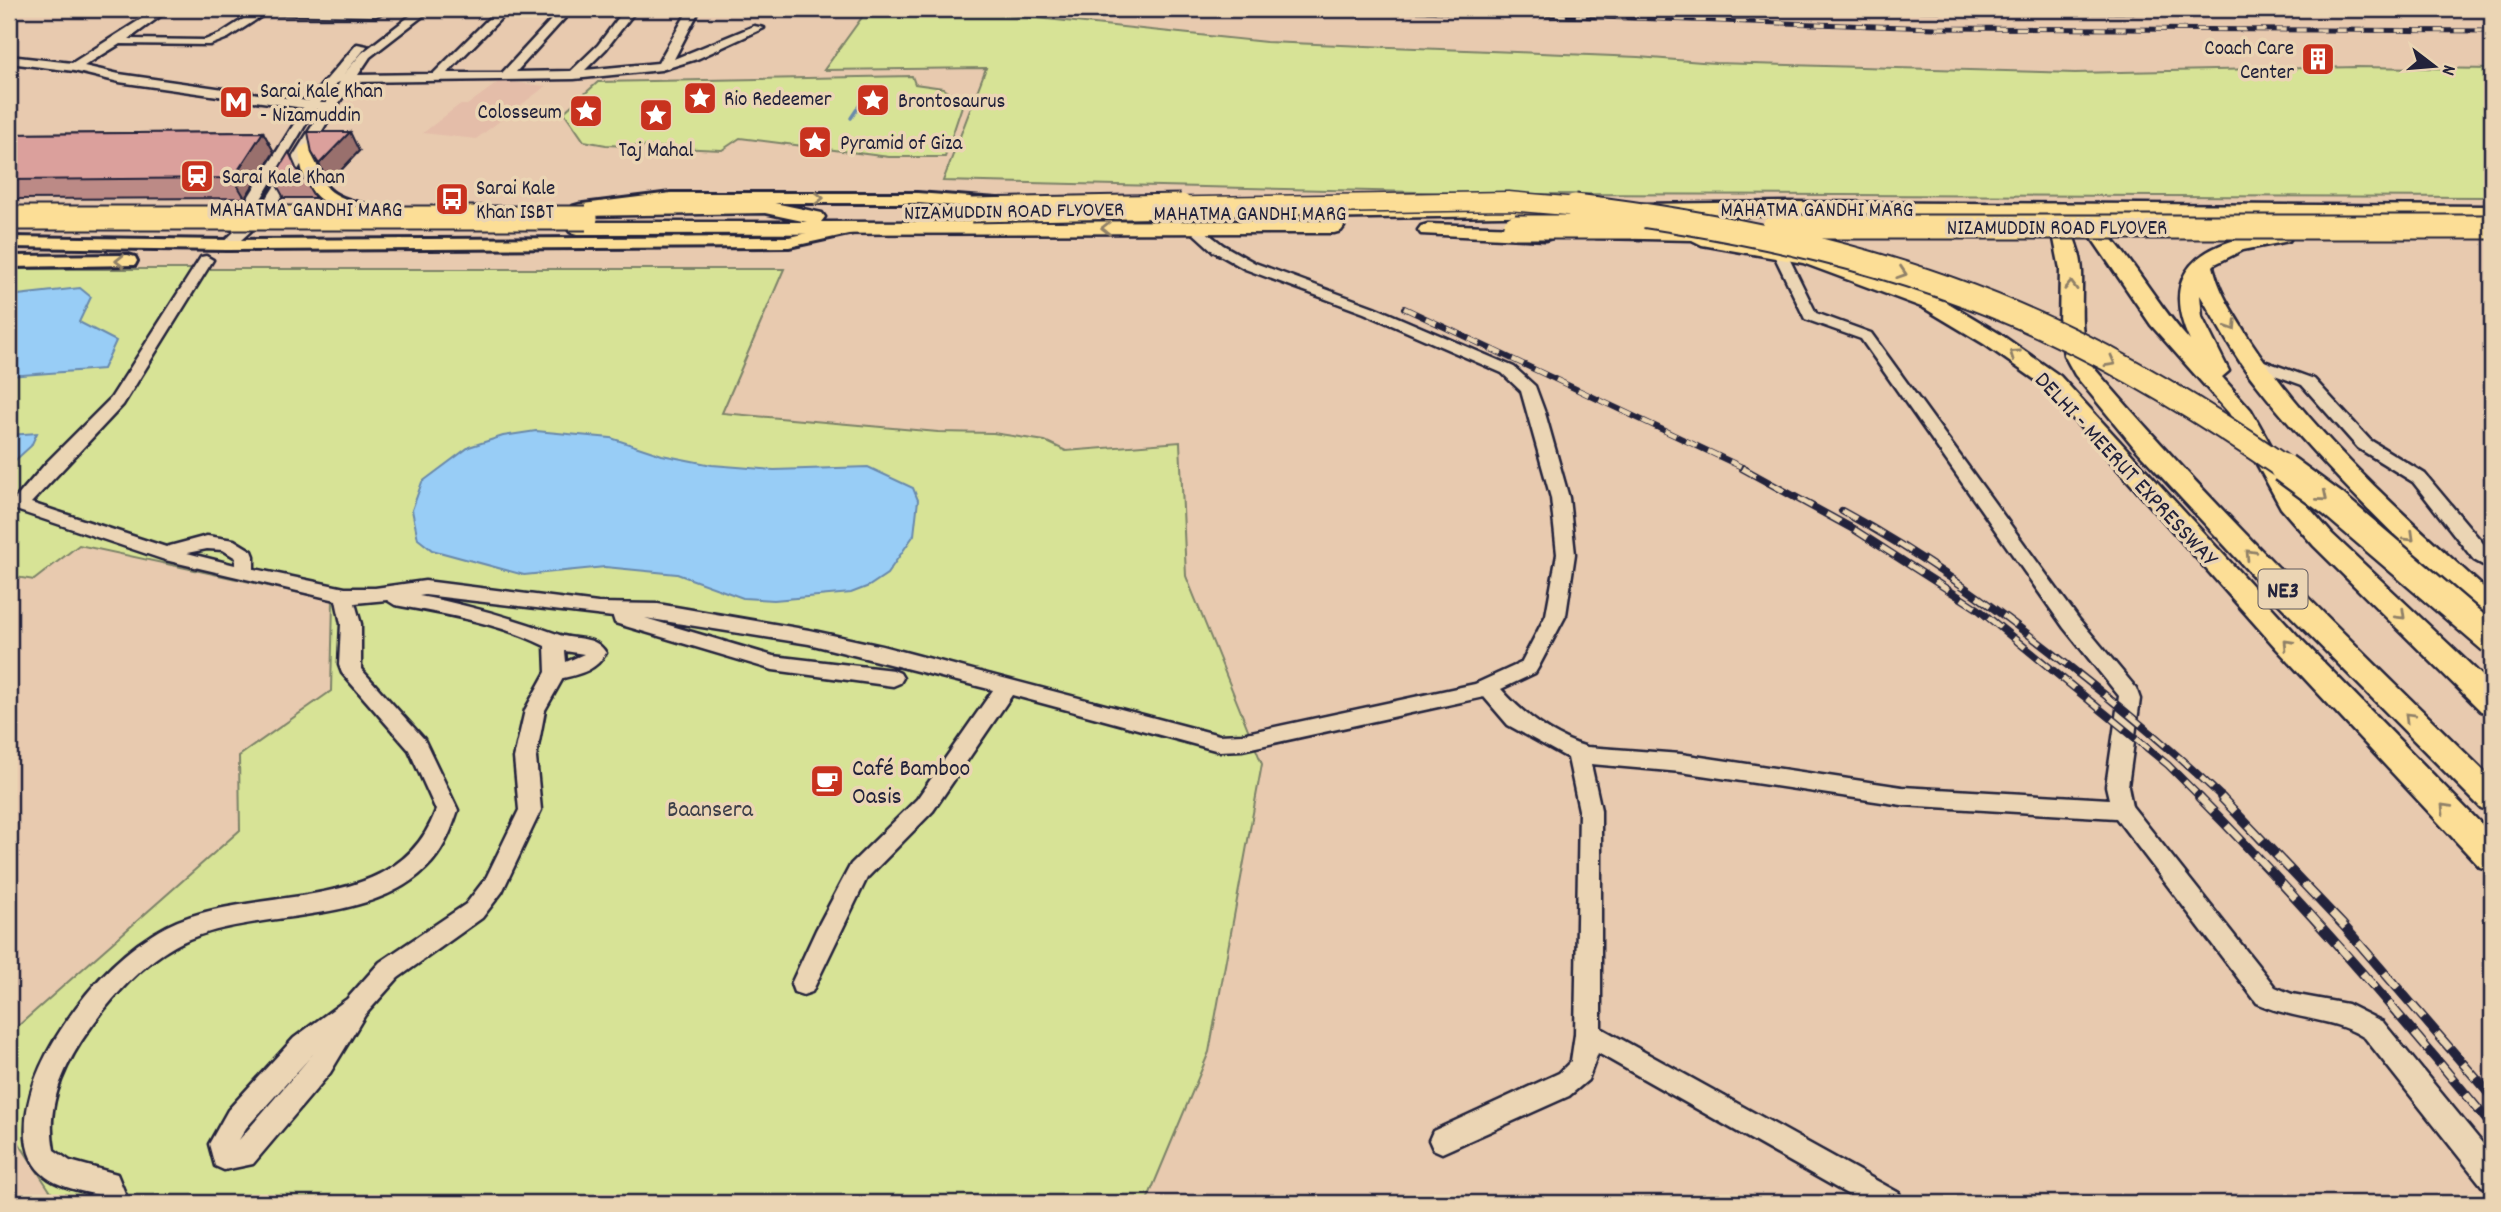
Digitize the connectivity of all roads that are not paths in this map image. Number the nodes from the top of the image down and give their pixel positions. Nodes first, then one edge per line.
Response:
1 (164, 9) edge
2 (409, 9) edge
3 (420, 9) edge
4 (426, 9) edge
5 (504, 9) edge
6 (567, 9) edge
7 (631, 9) edge
8 (694, 9) edge
9 (264, 10) edge
10 (376, 13) dead end
11 (758, 29) dead end
12 (181, 30) dead end
13 (124, 42) dead end
14 (161, 43) junction
15 (9, 60) edge
16 (661, 66) junction
17 (74, 67) junction
18 (574, 75) junction
19 (437, 77) junction
20 (505, 77) junction
21 (331, 79) junction
22 (349, 79) junction
23 (313, 103) junction
24 (331, 108) junction
25 (307, 149) junction
26 (1508, 201) junction
27 (2492, 202) edge
28 (91, 208) junction
29 (9, 209) edge
30 (246, 209) junction
31 (267, 209) junction
32 (361, 209) junction
33 (424, 209) junction
34 (2049, 209) junction
35 (580, 210) junction
36 (2073, 210) junction
37 (2200, 210) junction
38 (2492, 212) edge
39 (1231, 213) joint
40 (815, 217) junction
41 (9, 218) edge
42 (680, 223) junction
43 (9, 227) edge
44 (1370, 227) junction
45 (2492, 227) edge
46 (1196, 228) junction
47 (847, 229) junction
48 (1665, 234) junction
49 (2492, 235) edge
50 (2235, 236) junction
51 (2282, 237) junction
52 (9, 242) edge
53 (797, 242) junction
54 (2064, 242) junction
55 (50, 243) junction
56 (2105, 243) junction
57 (227, 245) junction
58 (394, 245) junction
59 (1779, 251) junction
60 (206, 260) junction
61 (9, 262) edge
62 (2202, 266) junction
63 (2253, 362) junction
64 (2239, 410) junction
65 (14, 508) edge
66 (2492, 564) edge
67 (344, 595) junction
68 (384, 596) junction
69 (598, 610) junction
70 (2492, 611) edge
71 (2492, 640) edge
72 (555, 642) junction
73 (556, 672) junction
74 (893, 678) dead end
75 (1007, 686) junction
76 (1487, 687) junction
77 (2492, 703) edge
78 (1578, 753) junction
79 (2492, 799) edge
80 (2122, 809) junction
81 (2492, 857) edge
82 (803, 984) dead end
83 (356, 1007) junction
84 (1588, 1034) junction
85 (1442, 1140) dead end
86 (2492, 1176) edge
87 (115, 1203) edge
88 (1889, 1203) edge

1 - 17 street
2 - 3 street
2 - 21 street
4 - 22 street
5 - 19 street
6 - 20 street
7 - 18 street
8 - 16 street
9 - 10 street
9 - 14 street
11 - 16 street
12 - 14 street
13 - 14 street
15 - 17 street
16 - 18 street
17 - 23 street
18 - 20 street
19 - 20 street
19 - 22 street
21 - 22 street
21 - 23 street
22 - 24 street
23 - 24 street
23 - 30 street
24 - 25 street
25 - 31 street
25 - 32 main road
26 - 27 highway, bridge
26 - 40 highway, NIZAMUDDIN ROAD FLYOVER, bridge
26 -> 71 highway, DELHI - MEERUT EXPRESSWAY, bridge
28 - 29 main road, MAHATMA GANDHI MARG
28 - 30 main road, MAHATMA GANDHI MARG
28 - 55 main road
30 - 31 main road, MAHATMA GANDHI MARG
30 - 57 street
31 - 32 main road, MAHATMA GANDHI MARG
31 - 57 street
32 - 33 main road, MAHATMA GANDHI MARG
33 - 35 main road, MAHATMA GANDHI MARG
33 - 58 main road
34 - 36 highway, MAHATMA GANDHI MARG
34 - 39 highway, MAHATMA GANDHI MARG
34 - 54 highway, DELHI - MEERUT EXPRESSWAY
35 -> 39 main road, MAHATMA GANDHI MARG
35 - 40 highway
36 - 37 highway, MAHATMA GANDHI MARG
36 - 56 highway
37 - 38 highway, MAHATMA GANDHI MARG
37 - 50 highway
40 - 42 highway
41 - 42 highway, bridge
42 - 43 highway
42 - 47 highway
44 - 45 highway, NIZAMUDDIN ROAD FLYOVER, bridge
44 - 46 highway, MAHATMA GANDHI MARG
44 - 48 highway
46 -> 47 highway, MAHATMA GANDHI MARG
46 - 76 street
47 - 53 main road, MAHATMA GANDHI MARG
48 - 54 highway
48 - 59 highway, DELHI - MEERUT EXPRESSWAY
49 - 51 highway
50 - 51 highway
50 - 56 highway
51 - 62 highway
52 - 55 main road, MAHATMA GANDHI MARG
53 - 58 main road, MAHATMA GANDHI MARG
53 - 60 main road
54 - 56 highway
79 -> 54 highway, DELHI - MEERUT EXPRESSWAY / NE3
55 - 57 main road, MAHATMA GANDHI MARG
56 - 64 highway, NE3
57 - 58 main road, MAHATMA GANDHI MARG
59 - 80 street
81 -> 59 highway, DELHI - MEERUT EXPRESSWAY
60 -> 61 main road
60 - 65 street
62 -> 63 highway
62 - 64 highway
63 - 66 street
63 -> 70 highway
64 -> 77 highway, NE3
65 - 67 street
67 - 68 street
67 - 87 street
68 - 69 street
68 - 72 street
69 - 74 street
69 - 75 street
72 - 73 street
72 - 73 street
73 - 83 street
75 - 76 street
75 - 82 street
76 - 78 street
78 - 80 street
78 - 84 street
80 - 86 street
83 - 83 street
84 - 85 street
84 - 88 street

